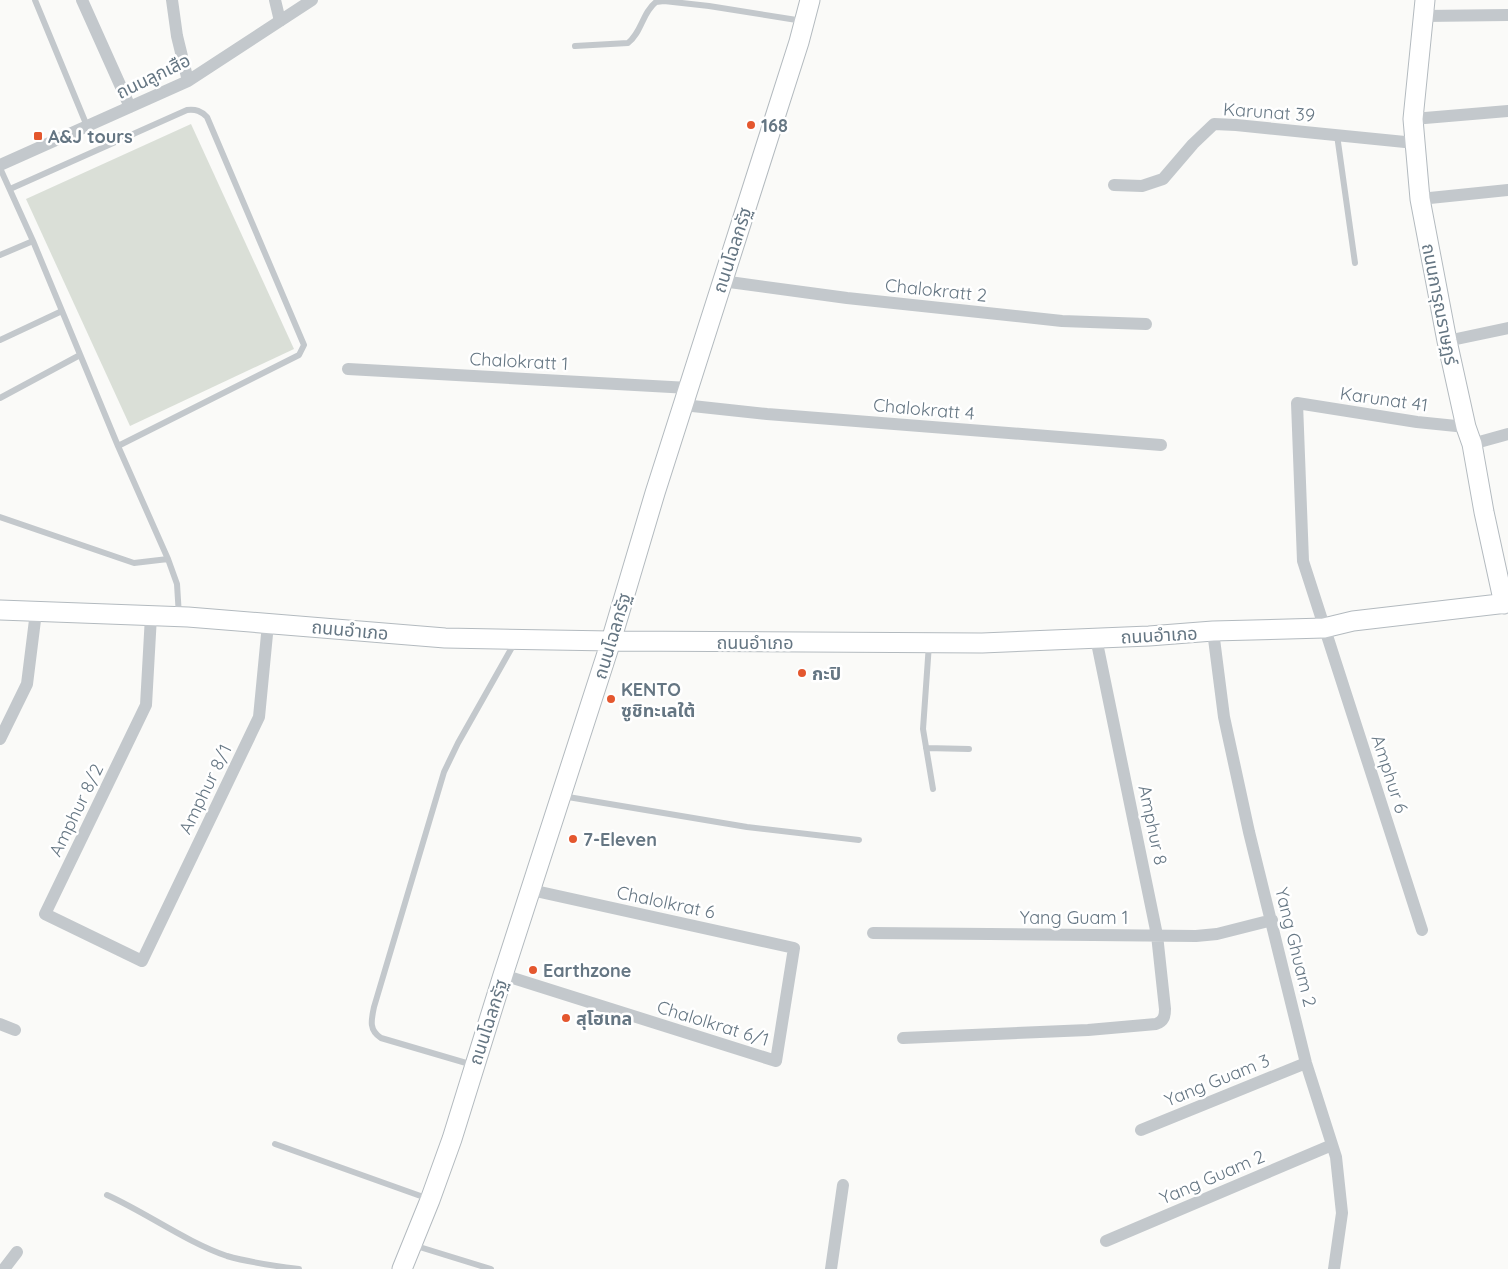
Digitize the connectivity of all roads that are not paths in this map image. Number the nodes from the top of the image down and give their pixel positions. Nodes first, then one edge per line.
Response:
1 (35, 0) edge
2 (82, 0) edge
3 (172, 0) edge
4 (274, 0) edge
5 (312, 0) edge
6 (810, 0) edge
7 (1425, 8) edge
8 (1508, 15) edge
9 (280, 21) junction
10 (804, 22) junction
11 (575, 46) dead end
12 (188, 81) junction
13 (130, 107) junction
14 (1508, 111) edge
15 (1413, 119) junction
16 (87, 126) junction
17 (1336, 135) junction
18 (1415, 143) junction
19 (0, 166) edge
20 (1114, 184) dead end
21 (10, 189) junction
22 (1508, 190) edge
23 (1420, 199) junction
24 (33, 241) junction
25 (0, 254) edge
26 (1354, 263) dead end
27 (722, 281) junction
28 (62, 312) junction
29 (1146, 324) dead end
30 (1508, 328) edge
31 (0, 340) edge
32 (1447, 341) junction
33 (80, 355) junction
34 (348, 369) dead end
35 (686, 396) junction
36 (0, 398) edge
37 (1297, 403) joint
38 (1508, 434) edge
39 (1469, 436) junction
40 (1162, 445) dead end
41 (118, 446) junction
42 (0, 517) edge
43 (168, 559) junction
44 (1507, 607) edge
45 (0, 610) edge
46 (36, 612) junction
47 (150, 616) junction
48 (179, 617) junction
49 (268, 624) junction
50 (1324, 628) junction
51 (1213, 631) junction
52 (1096, 638) junction
53 (517, 639) junction
54 (611, 641) junction
55 (929, 642) junction
56 (0, 739) edge
57 (926, 748) junction
58 (969, 749) dead end
59 (933, 789) dead end
60 (561, 796) junction
61 (859, 840) dead end
62 (530, 890) junction
63 (1272, 920) junction
64 (1422, 930) dead end
65 (873, 932) dead end
66 (1157, 935) junction
67 (794, 948) joint
68 (142, 961) joint
69 (503, 975) junction
70 (0, 1024) edge
71 (15, 1030) dead end
72 (903, 1038) dead end
73 (1306, 1063) junction
74 (474, 1066) junction
75 (1141, 1130) dead end
76 (275, 1144) dead end
77 (1332, 1145) junction
78 (842, 1186) dead end
79 (107, 1195) dead end
80 (430, 1200) junction
81 (1106, 1241) dead end
82 (412, 1245) junction
83 (17, 1252) dead end
84 (4, 1269) edge
85 (299, 1269) edge
86 (402, 1269) edge
87 (491, 1269) edge
88 (831, 1269) edge
89 (1334, 1269) edge

1 - 16 lane
2 - 13 street
3 - 12 street
4 - 9 street
5 - 9 street, ถนนลูกเสือ
6 - 10 street, ถนนโฉลกรัฐ
7 - 8 street
7 - 15 street, ถนนการุณราษฏร์
9 - 12 street, ถนนลูกเสือ
10 - 11 lane
10 - 27 street, ถนนโฉลกรัฐ
12 - 13 street, ถนนลูกเสือ
13 - 16 street, ถนนลูกเสือ
14 - 15 street
15 - 18 street, ถนนการุณราษฏร์
16 - 19 street, ถนนลูกเสือ
17 - 18 street, Karunat 39
17 - 20 street, Karunat 39
17 - 26 lane
18 - 23 street, ถนนการุณราษฏร์
19 - 21 lane
21 - 24 lane
21 - 41 lane
22 - 23 street
23 - 32 street, ถนนการุณราษฏร์
24 - 25 lane
24 - 28 lane
27 - 29 street, Chalokratt 2
27 - 35 street, ถนนโฉลกรัฐ
28 - 31 lane
28 - 33 lane
30 - 32 street
32 - 39 street, ถนนการุณราษฏร์
33 - 36 lane
33 - 41 lane
34 - 35 street, Chalokratt 1
35 - 40 street, Chalokratt 4
35 - 54 street, ถนนโฉลกรัฐ
37 - 39 street, Karunat 41
37 - 50 street, Amphur 6
38 - 39 street
39 - 44 street, ถนนการุณราษฏร์
41 - 43 lane
42 - 43 lane
43 - 48 lane
44 - 50 street, ถนนอำเภอ
45 - 46 street, ถนนอำเภอ
46 - 47 street, ถนนอำเภอ
46 - 56 street
47 - 48 street, ถนนอำเภอ
47 - 68 street, Amphur 8/2
48 - 49 street, ถนนอำเภอ
49 - 53 street, ถนนอำเภอ
49 - 68 street, Amphur 8/1
50 - 51 street, ถนนอำเภอ
50 - 64 street, Amphur 6
51 - 52 street, ถนนอำเภอ
51 - 63 street, Yang Ghuam 2
52 - 55 street, ถนนอำเภอ
52 - 66 street, Amphur 8
53 - 54 street, ถนนอำเภอ
53 - 74 lane
54 - 55 street, ถนนอำเภอ
54 - 60 street, ถนนโฉลกรัฐ
55 - 57 lane
57 - 58 lane
57 - 59 lane
60 - 61 lane
60 - 62 street, ถนนโฉลกรัฐ
62 - 67 street, Chalolkrat 6
62 - 69 street, ถนนโฉลกรัฐ
63 - 66 street, Yang Guam 1
63 - 73 street, Yang Ghuam 2
65 - 66 street, Yang Guam 1
66 - 72 street, Amphur 8
67 - 69 street, Chalolkrat 6/1
69 - 74 street, ถนนโฉลกรัฐ
70 - 71 street
73 - 75 street, Yang Guam 3
73 - 77 street, Yang Ghuam 2
74 - 80 street, ถนนโฉลกรัฐ
76 - 80 lane
77 - 81 street, Yang Guam 2
77 - 89 street, Yang Ghuam 2
78 - 88 street
79 - 85 lane
80 - 82 street, ถนนโฉลกรัฐ
82 - 86 street, ถนนโฉลกรัฐ
82 - 87 lane
83 - 84 street

